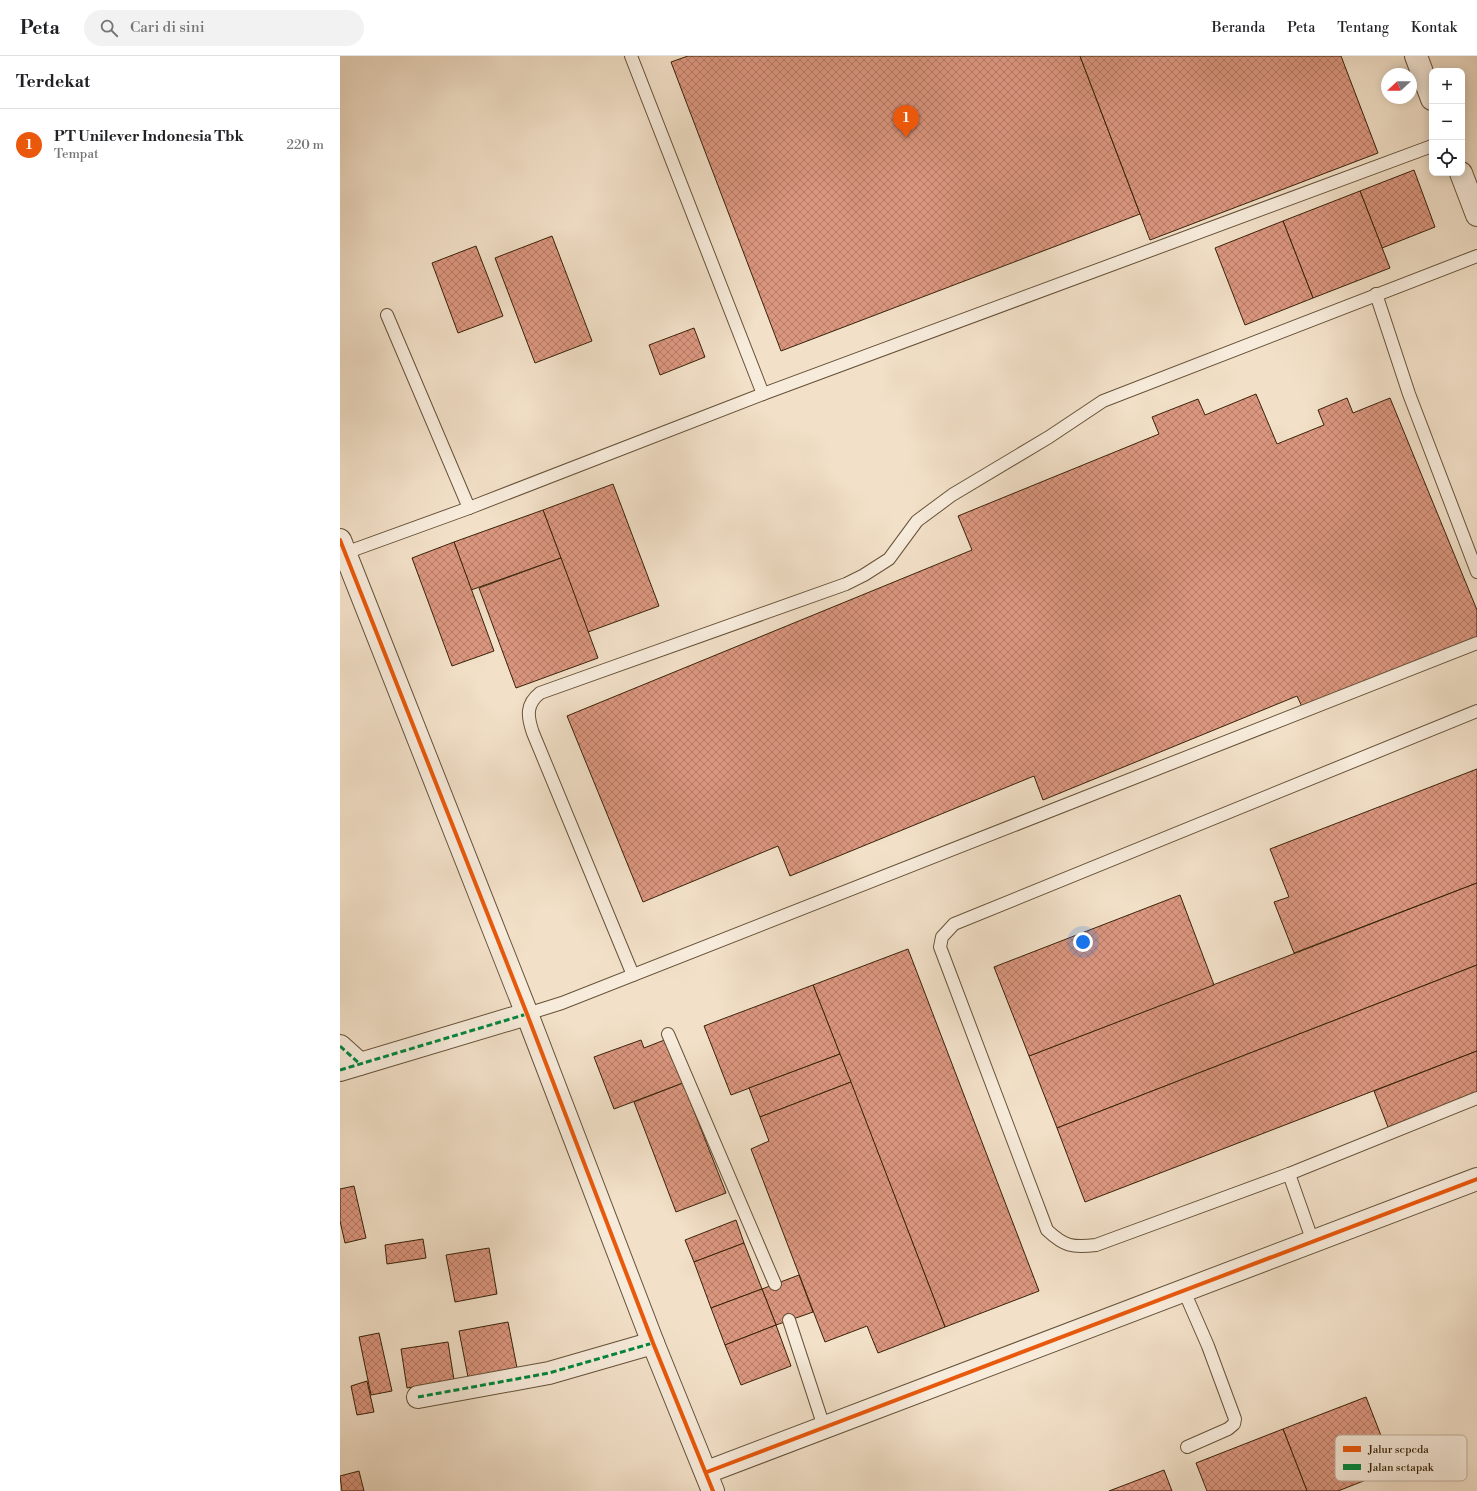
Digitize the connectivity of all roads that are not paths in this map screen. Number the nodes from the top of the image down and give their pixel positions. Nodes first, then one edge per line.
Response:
1 (631, 56) edge
2 (1416, 56) edge
3 (1429, 90) edge
4 (1429, 147) edge
5 (1462, 176) edge
6 (1477, 214) edge
7 (1477, 256) edge
8 (1376, 294) junction
9 (387, 315) dead end
10 (763, 394) junction
11 (469, 508) junction
12 (343, 546) edge
13 (1477, 572) edge
14 (1477, 644) edge
15 (1477, 711) edge
16 (633, 974) junction
17 (527, 1014) junction
18 (668, 1034) dead end
19 (340, 1046) edge
20 (350, 1067) edge
21 (1477, 1098) edge
22 (1289, 1174) junction
23 (1477, 1179) edge
24 (1312, 1242) junction
25 (775, 1284) dead end
26 (1184, 1290) junction
27 (789, 1320) dead end
28 (653, 1343) junction
29 (418, 1396) dead end
30 (824, 1427) junction
31 (1187, 1447) dead end
32 (710, 1481) edge

1 - 10 lane
2 - 3 street
4 - 10 lane
5 - 6 street
7 - 8 lane
8 - 13 lane
8 - 16 lane
9 - 11 lane
10 - 11 lane
11 - 12 lane
12 - 17 street
14 - 16 lane
15 - 22 lane
16 - 17 lane
17 - 20 street
17 - 28 street
18 - 25 lane
19 - 20 street
21 - 22 lane
22 - 24 lane
23 - 24 street
24 - 26 street
26 - 30 street
26 - 31 lane
27 - 30 lane
28 - 29 street
28 - 32 street
30 - 32 street

